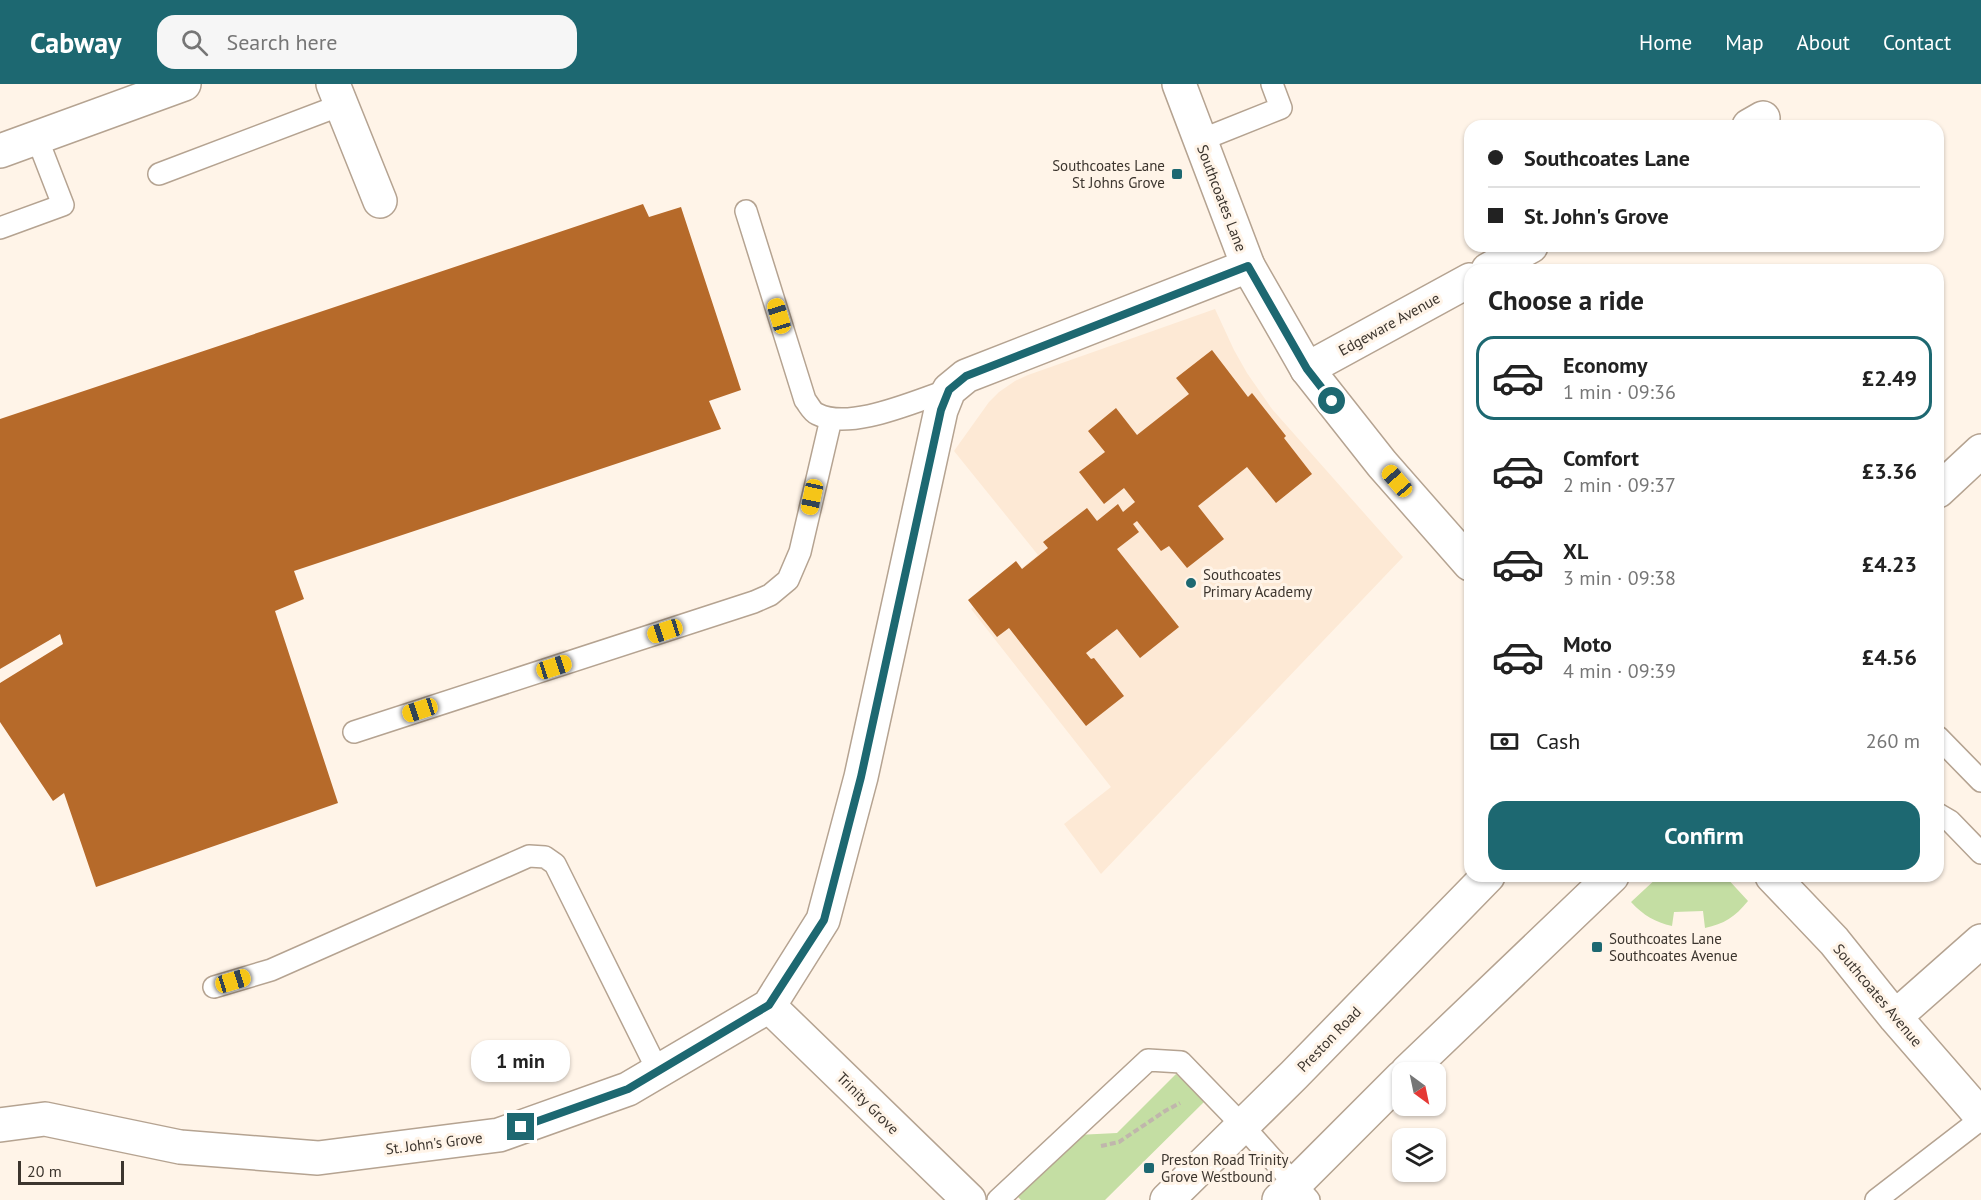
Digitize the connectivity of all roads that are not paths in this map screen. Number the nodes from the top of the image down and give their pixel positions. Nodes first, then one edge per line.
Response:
1 (184, 84) edge
2 (1179, 84) edge
3 (1272, 84) edge
4 (337, 94) edge
5 (36, 138) junction
6 (1201, 140) junction
7 (0, 151) edge
8 (159, 174) dead end
9 (380, 201) dead end
10 (746, 211) dead end
11 (0, 228) edge
12 (1520, 252) edge
13 (1499, 264) edge
14 (1248, 266) junction
15 (1464, 288) edge
16 (1307, 369) junction
17 (949, 390) junction
18 (831, 419) junction
19 (1981, 451) edge
20 (1944, 485) edge
21 (1464, 557) edge
22 (354, 732) dead end
23 (1944, 743) edge
24 (1981, 781) edge
25 (1944, 818) edge
26 (1981, 853) edge
27 (1482, 882) edge
28 (1606, 882) edge
29 (1778, 882) edge
30 (1981, 941) edge
31 (214, 987) dead end
32 (769, 1005) junction
33 (1896, 1017) junction
34 (1417, 1062) edge
35 (658, 1071) junction
36 (1392, 1088) edge
37 (1981, 1117) edge
38 (0, 1125) edge
39 (1242, 1125) junction
40 (1294, 1195) edge
41 (969, 1200) edge
42 (998, 1200) edge
43 (1167, 1200) edge
44 (1876, 1200) edge

1 - 5 street
2 - 6 street, Southcoates Lane
3 - 6 lane
4 - 8 lane
4 - 9 street
5 - 7 street
5 - 11 lane
6 - 14 street, Southcoates Lane
10 - 18 lane
12 - 13 street
14 - 16 street, Southcoates Lane
14 - 17 street
15 - 16 street, Edgeware Avenue
16 - 21 street, Southcoates Lane
17 - 18 lane
17 - 32 street, St. John's Grove
18 - 22 lane
19 - 20 street
23 - 24 lane
25 - 26 lane
27 - 39 street, Preston Road
28 - 34 street
29 - 33 street, Southcoates Avenue
30 - 33 street
31 - 35 lane
32 - 35 street, St. John's Grove
32 - 41 street, Trinity Grove
33 - 37 street, Southcoates Avenue
35 - 38 street, St. John's Grove
36 - 40 street
37 - 44 lane
39 - 40 lane
39 - 42 lane
39 - 43 street, Preston Road

